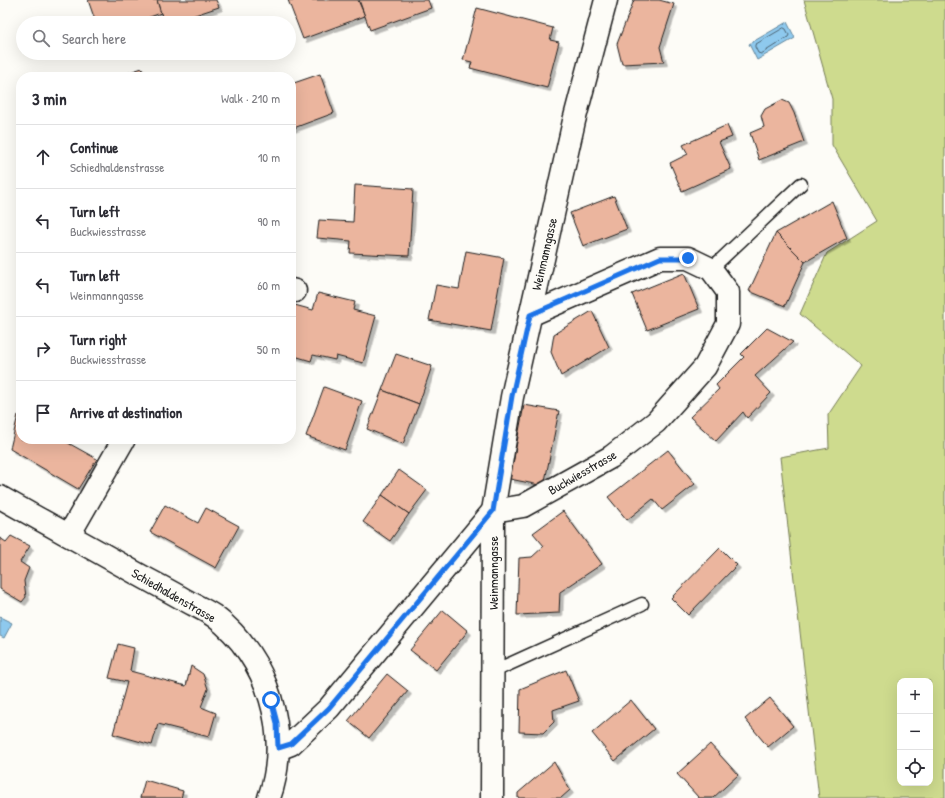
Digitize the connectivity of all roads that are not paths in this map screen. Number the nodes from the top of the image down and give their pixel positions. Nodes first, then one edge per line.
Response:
1 (606, 0) edge
2 (801, 184) dead end
3 (711, 270) junction
4 (530, 315) junction
5 (121, 444) edge
6 (0, 497) edge
7 (493, 511) junction
8 (69, 535) junction
9 (642, 604) dead end
10 (492, 672) junction
11 (278, 748) junction
12 (269, 798) edge
13 (492, 798) edge

1 - 4 street, Weinmanngasse
2 - 3 lane
3 - 4 street, Buckwiesstrasse
3 - 7 street, Buckwiesstrasse
4 - 7 street, Weinmanngasse
5 - 8 street
6 - 8 street, Schiedhaldenstrasse
7 - 10 street, Weinmanngasse
7 - 11 street
8 - 11 street, Schiedhaldenstrasse
9 - 10 lane
10 - 13 street, Weinmanngasse
11 - 12 street, Schiedhaldenstrasse

